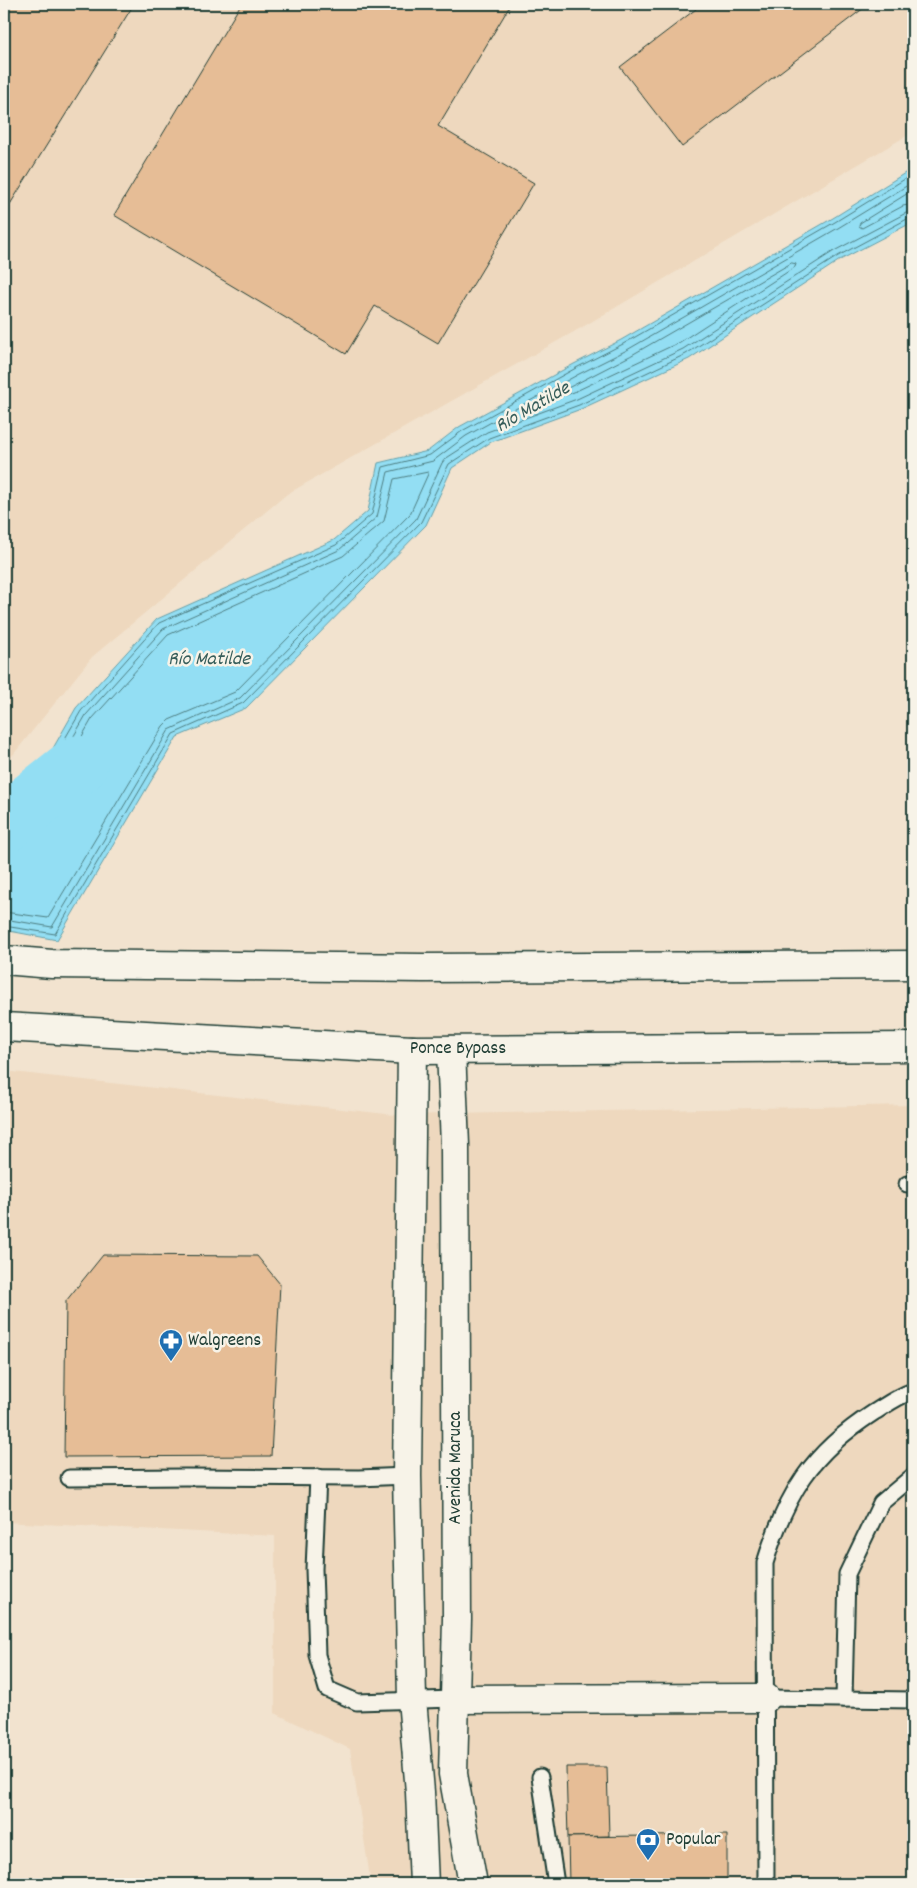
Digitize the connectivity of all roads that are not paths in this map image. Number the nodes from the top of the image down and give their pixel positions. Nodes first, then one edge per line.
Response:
1 (4, 960) edge
2 (913, 965) edge
3 (4, 1027) edge
4 (913, 1047) edge
5 (412, 1050) junction
6 (451, 1050) junction
7 (913, 1391) edge
8 (407, 1476) junction
9 (913, 1476) edge
10 (69, 1478) dead end
11 (318, 1478) junction
12 (766, 1698) junction
13 (455, 1699) junction
14 (844, 1699) junction
15 (412, 1700) junction
16 (913, 1700) edge
17 (540, 1777) dead end
18 (424, 1884) edge
19 (473, 1884) edge
20 (556, 1884) edge
21 (766, 1884) edge

1 - 2 main road
3 - 5 main road, Ponce Bypass
4 - 6 main road, Ponce Bypass
5 - 6 main road, Ponce Bypass
5 - 8 main road
6 - 13 main road, Avenida Maruca
7 - 12 lane
8 - 11 lane
8 - 15 main road
9 - 14 lane
10 - 11 lane
11 - 15 lane
12 - 13 main road
12 - 14 lane
12 - 21 lane
13 - 15 lane
13 - 19 main road, Avenida Maruca
14 - 16 lane
15 - 18 main road
17 - 20 lane

